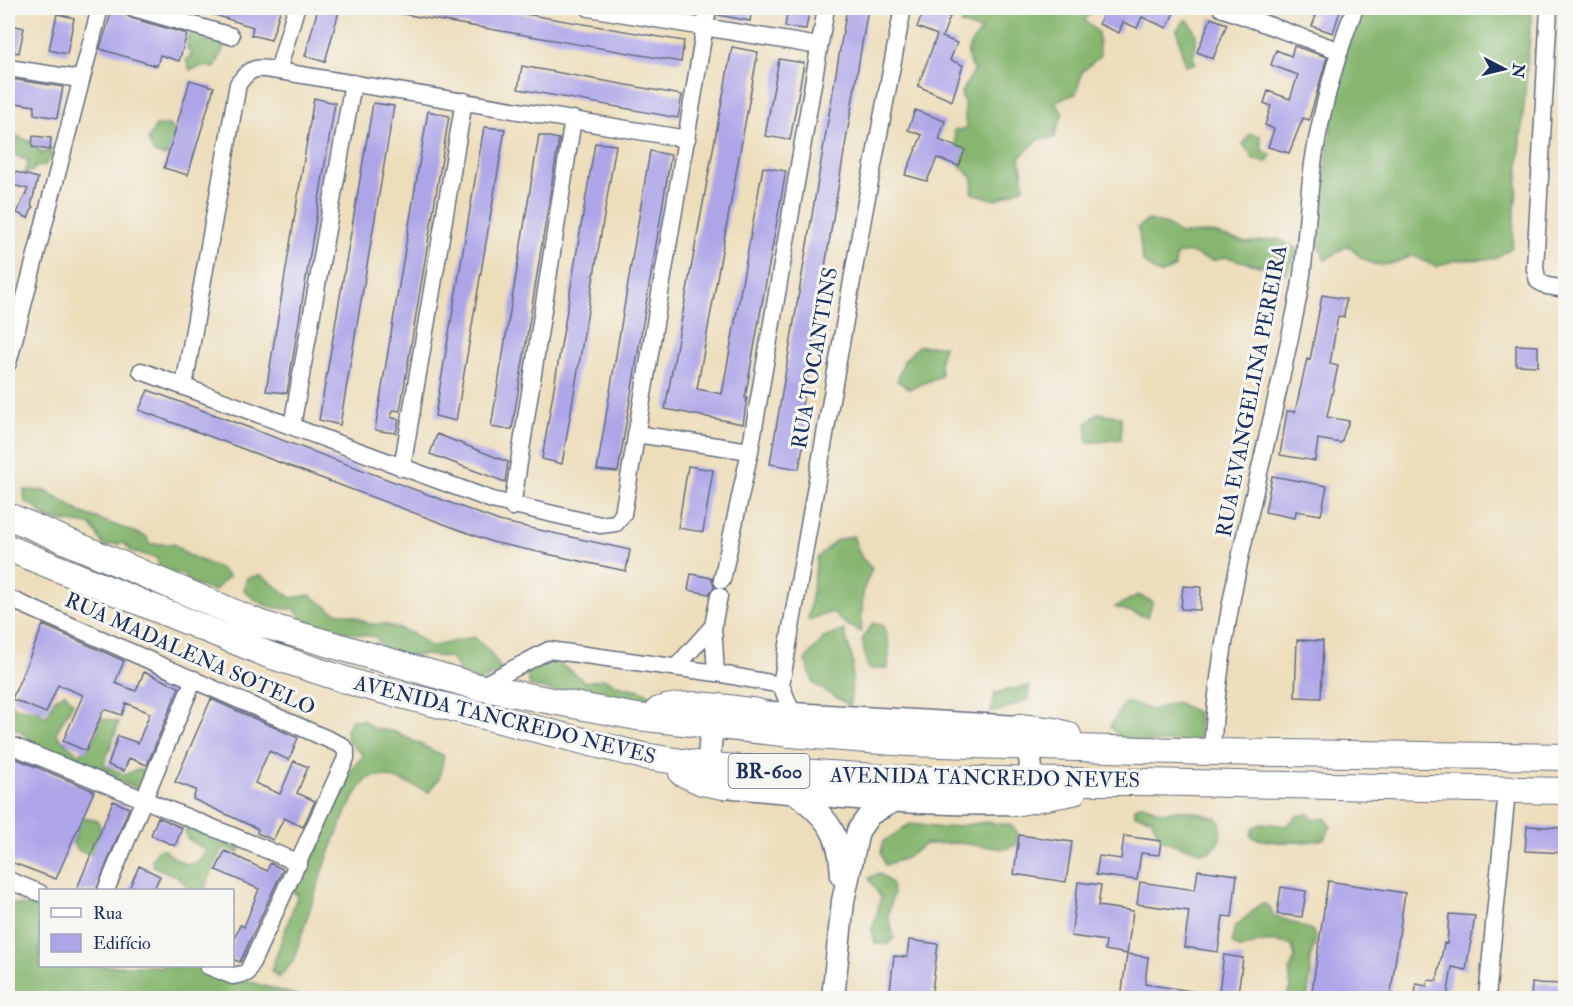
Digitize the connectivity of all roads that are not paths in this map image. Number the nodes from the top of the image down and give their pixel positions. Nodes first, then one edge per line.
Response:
1 (100, 8) edge
2 (134, 8) edge
3 (296, 8) edge
4 (589, 8) edge
5 (708, 8) edge
6 (826, 8) edge
7 (903, 8) edge
8 (1221, 8) edge
9 (1355, 8) edge
10 (1549, 8) edge
11 (705, 27) junction
12 (231, 36) dead end
13 (819, 46) junction
14 (1340, 51) junction
15 (8, 68) edge
16 (278, 70) junction
17 (80, 79) junction
18 (352, 83) junction
19 (464, 101) junction
20 (573, 119) junction
21 (687, 140) junction
22 (1566, 289) edge
23 (8, 363) edge
24 (141, 371) dead end
25 (184, 386) junction
26 (292, 426) junction
27 (636, 434) junction
28 (750, 451) junction
29 (402, 468) junction
30 (512, 507) junction
31 (8, 516) edge
32 (8, 548) edge
33 (8, 598) edge
34 (713, 627) junction
35 (676, 667) junction
36 (716, 673) junction
37 (194, 680) junction
38 (781, 685) junction
39 (478, 687) junction
40 (757, 712) junction
41 (793, 715) junction
42 (637, 717) junction
43 (713, 726) junction
44 (1025, 737) junction
45 (8, 744) edge
46 (1212, 752) junction
47 (1566, 757) edge
48 (716, 776) junction
49 (1030, 781) junction
50 (1101, 781) junction
51 (1507, 790) junction
52 (1566, 791) edge
53 (796, 793) junction
54 (894, 800) junction
55 (143, 802) junction
56 (1014, 803) junction
57 (299, 863) junction
58 (8, 880) edge
59 (107, 889) edge
60 (39, 893) edge
61 (843, 901) junction
62 (210, 967) edge
63 (833, 999) edge
64 (1487, 999) edge

1 - 17 street
2 - 12 street
3 - 16 street
4 - 11 street
5 - 11 street
6 - 13 street
7 - 38 street, RUA TOCANTINS
8 - 14 street
9 - 14 street, RUA EVANGELINA PEREIRA
10 - 22 street
11 - 13 street
11 - 21 street
13 - 28 street
14 - 46 street, RUA EVANGELINA PEREIRA
15 - 17 street
16 - 18 street
16 - 25 street
17 - 23 street
18 - 19 street
18 - 26 street
19 - 20 street
19 - 29 street
20 - 21 street
20 - 30 street
21 - 27 street
24 - 25 street
25 - 26 street
26 - 29 street
27 - 28 street
27 - 30 street
28 - 34 street
29 - 30 street
31 - 39 main road, AVENIDA TANCREDO NEVES / BR-600
32 - 48 main road, AVENIDA TANCREDO NEVES / BR-600
33 - 37 street, RUA MADALENA SOTELO
34 - 35 street
34 - 36 street
35 - 36 street
35 - 39 street
36 - 38 street
37 - 55 street
37 - 57 street, RUA MADALENA SOTELO
38 - 41 street
39 - 42 main road, AVENIDA TANCREDO NEVES / BR-600
40 - 41 main road
40 - 42 main road
40 - 43 main road
41 - 44 main road
42 - 43 main road, AVENIDA TANCREDO NEVES / BR-600
43 - 44 main road, AVENIDA TANCREDO NEVES / BR-600
43 - 48 main road
44 - 46 main road, AVENIDA TANCREDO NEVES
44 - 49 main road
45 - 55 street
46 - 47 main road, AVENIDA TANCREDO NEVES
48 - 49 main road, AVENIDA TANCREDO NEVES / BR-600
48 - 53 main road
49 - 50 main road, AVENIDA TANCREDO NEVES / BR-600
49 - 56 main road
50 - 51 main road, AVENIDA TANCREDO NEVES / BR-600
50 - 56 main road
51 - 52 main road, AVENIDA TANCREDO NEVES / BR-600
51 - 64 street
53 - 54 main road
53 - 61 main road
54 - 56 main road
54 - 61 main road
55 - 57 street
55 - 59 street
57 - 62 street
58 - 60 street
61 - 63 main road

